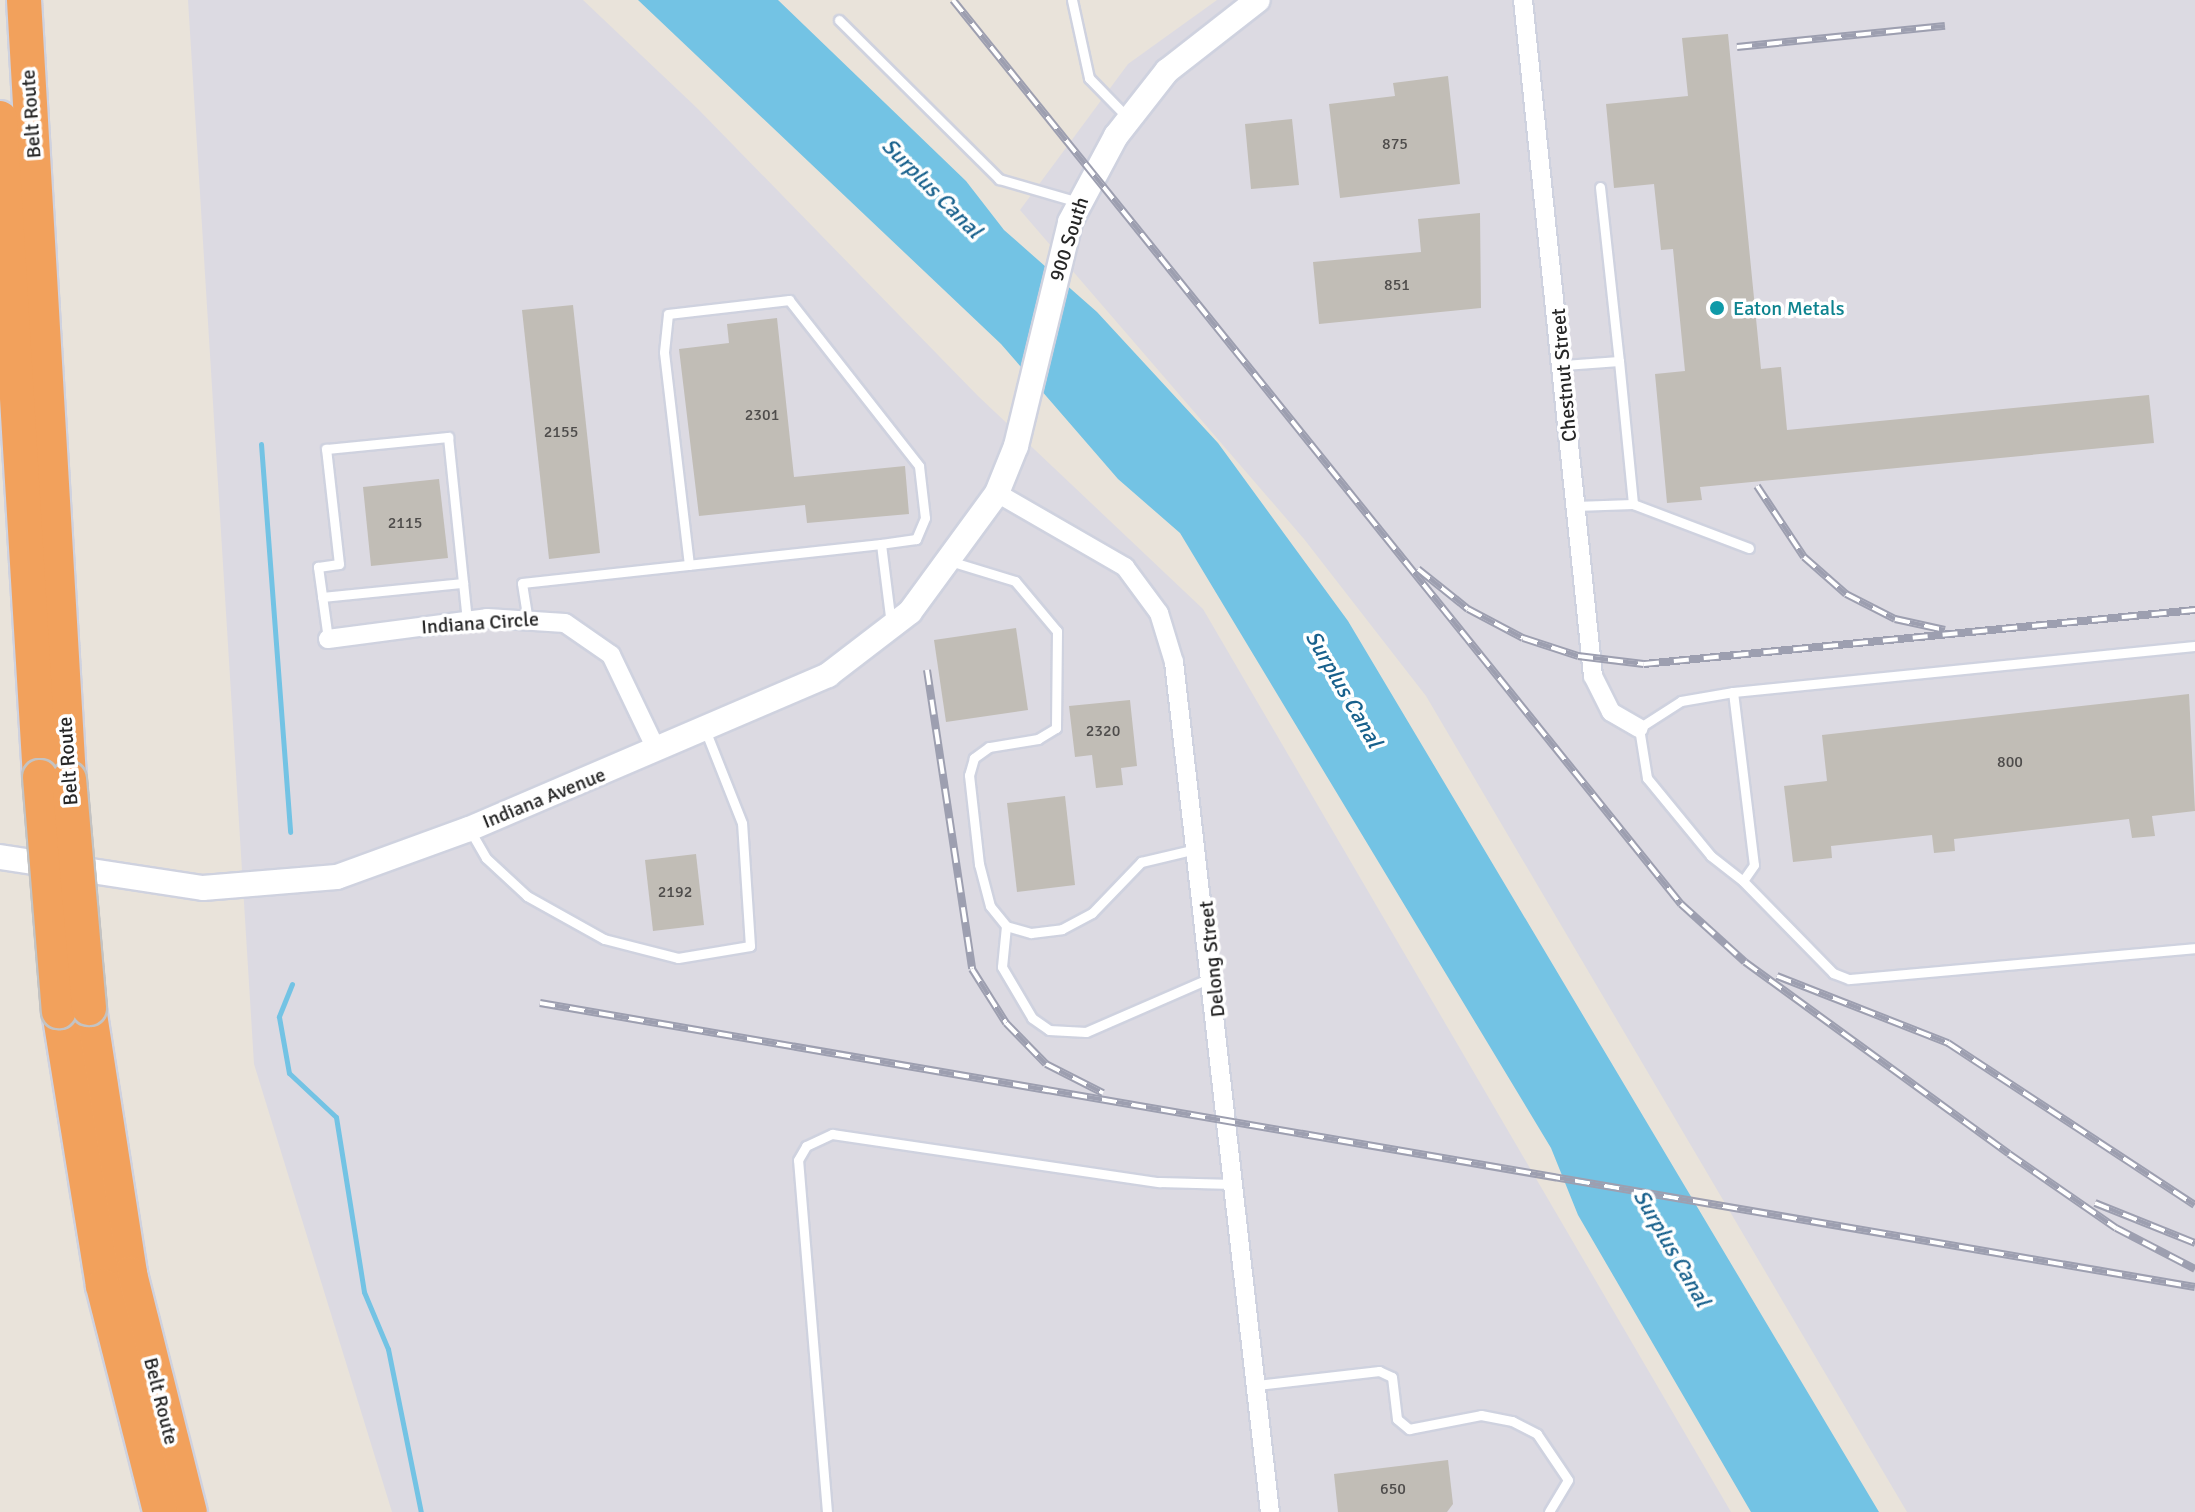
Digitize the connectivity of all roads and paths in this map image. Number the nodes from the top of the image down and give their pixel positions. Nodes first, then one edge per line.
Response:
1 (24, 0) edge
2 (1072, 0) edge
3 (1258, 0) edge
4 (1523, 0) edge
5 (839, 20) dead end
6 (0, 118) edge
7 (1128, 118) junction
8 (1600, 187) dead end
9 (1078, 202) junction
10 (1619, 361) junction
11 (1564, 365) junction
12 (997, 493) junction
13 (1633, 504) junction
14 (1575, 506) junction
15 (881, 544) junction
16 (1749, 548) dead end
17 (953, 562) junction
18 (689, 565) junction
19 (463, 583) junction
20 (322, 597) junction
21 (527, 615) junction
22 (467, 621) junction
23 (891, 628) junction
24 (328, 639) joint
25 (2195, 646) edge
26 (1733, 692) junction
27 (1639, 728) junction
28 (706, 732) junction
29 (657, 751) junction
30 (55, 778) junction
31 (469, 829) junction
32 (1200, 849) junction
33 (0, 857) edge
34 (1743, 881) junction
35 (1006, 926) junction
36 (2195, 948) edge
37 (1215, 976) junction
38 (74, 1010) junction
39 (1237, 1184) junction
40 (1257, 1385) junction
41 (160, 1512) edge
42 (190, 1512) edge
43 (827, 1512) edge
44 (1270, 1512) edge
45 (1549, 1512) edge

1 - 30 highway, Belt Route
2 - 7 lane
3 - 7 street, 900 South
4 - 11 street, Chestnut Street
5 - 9 lane
6 - 30 highway, Belt Route
7 - 9 street, 900 South
8 - 10 lane
9 - 12 street, 900 South
10 - 11 lane
10 - 13 lane
11 - 14 street, Chestnut Street
12 - 17 street, Indiana Avenue
12 - 32 street, Delong Street
13 - 14 lane
13 - 16 lane
14 - 27 street, Chestnut Street
15 - 18 lane
15 - 18 lane
15 - 23 lane
17 - 23 street, Indiana Avenue
17 - 35 lane
18 - 21 lane
19 - 20 lane
19 - 20 lane
19 - 22 lane
20 - 24 lane
21 - 22 street, Indiana Circle
21 - 29 street, Indiana Circle
22 - 24 street, Indiana Circle
23 - 28 street, Indiana Avenue
25 - 26 lane
26 - 27 lane
26 - 34 lane
27 - 34 lane
28 - 29 street, Indiana Avenue
28 - 31 lane
29 - 31 street, Indiana Avenue
30 - 38 highway, Belt Route, bridge
31 - 33 street, Indiana Avenue
32 - 35 lane
32 - 37 street, Delong Street
34 - 36 lane
35 - 37 lane
37 - 39 street, Delong Street
38 - 41 highway, Belt Route
38 - 42 highway, Belt Route
39 - 40 street, Delong Street
39 - 43 lane
40 - 44 street, Delong Street
40 - 45 lane

